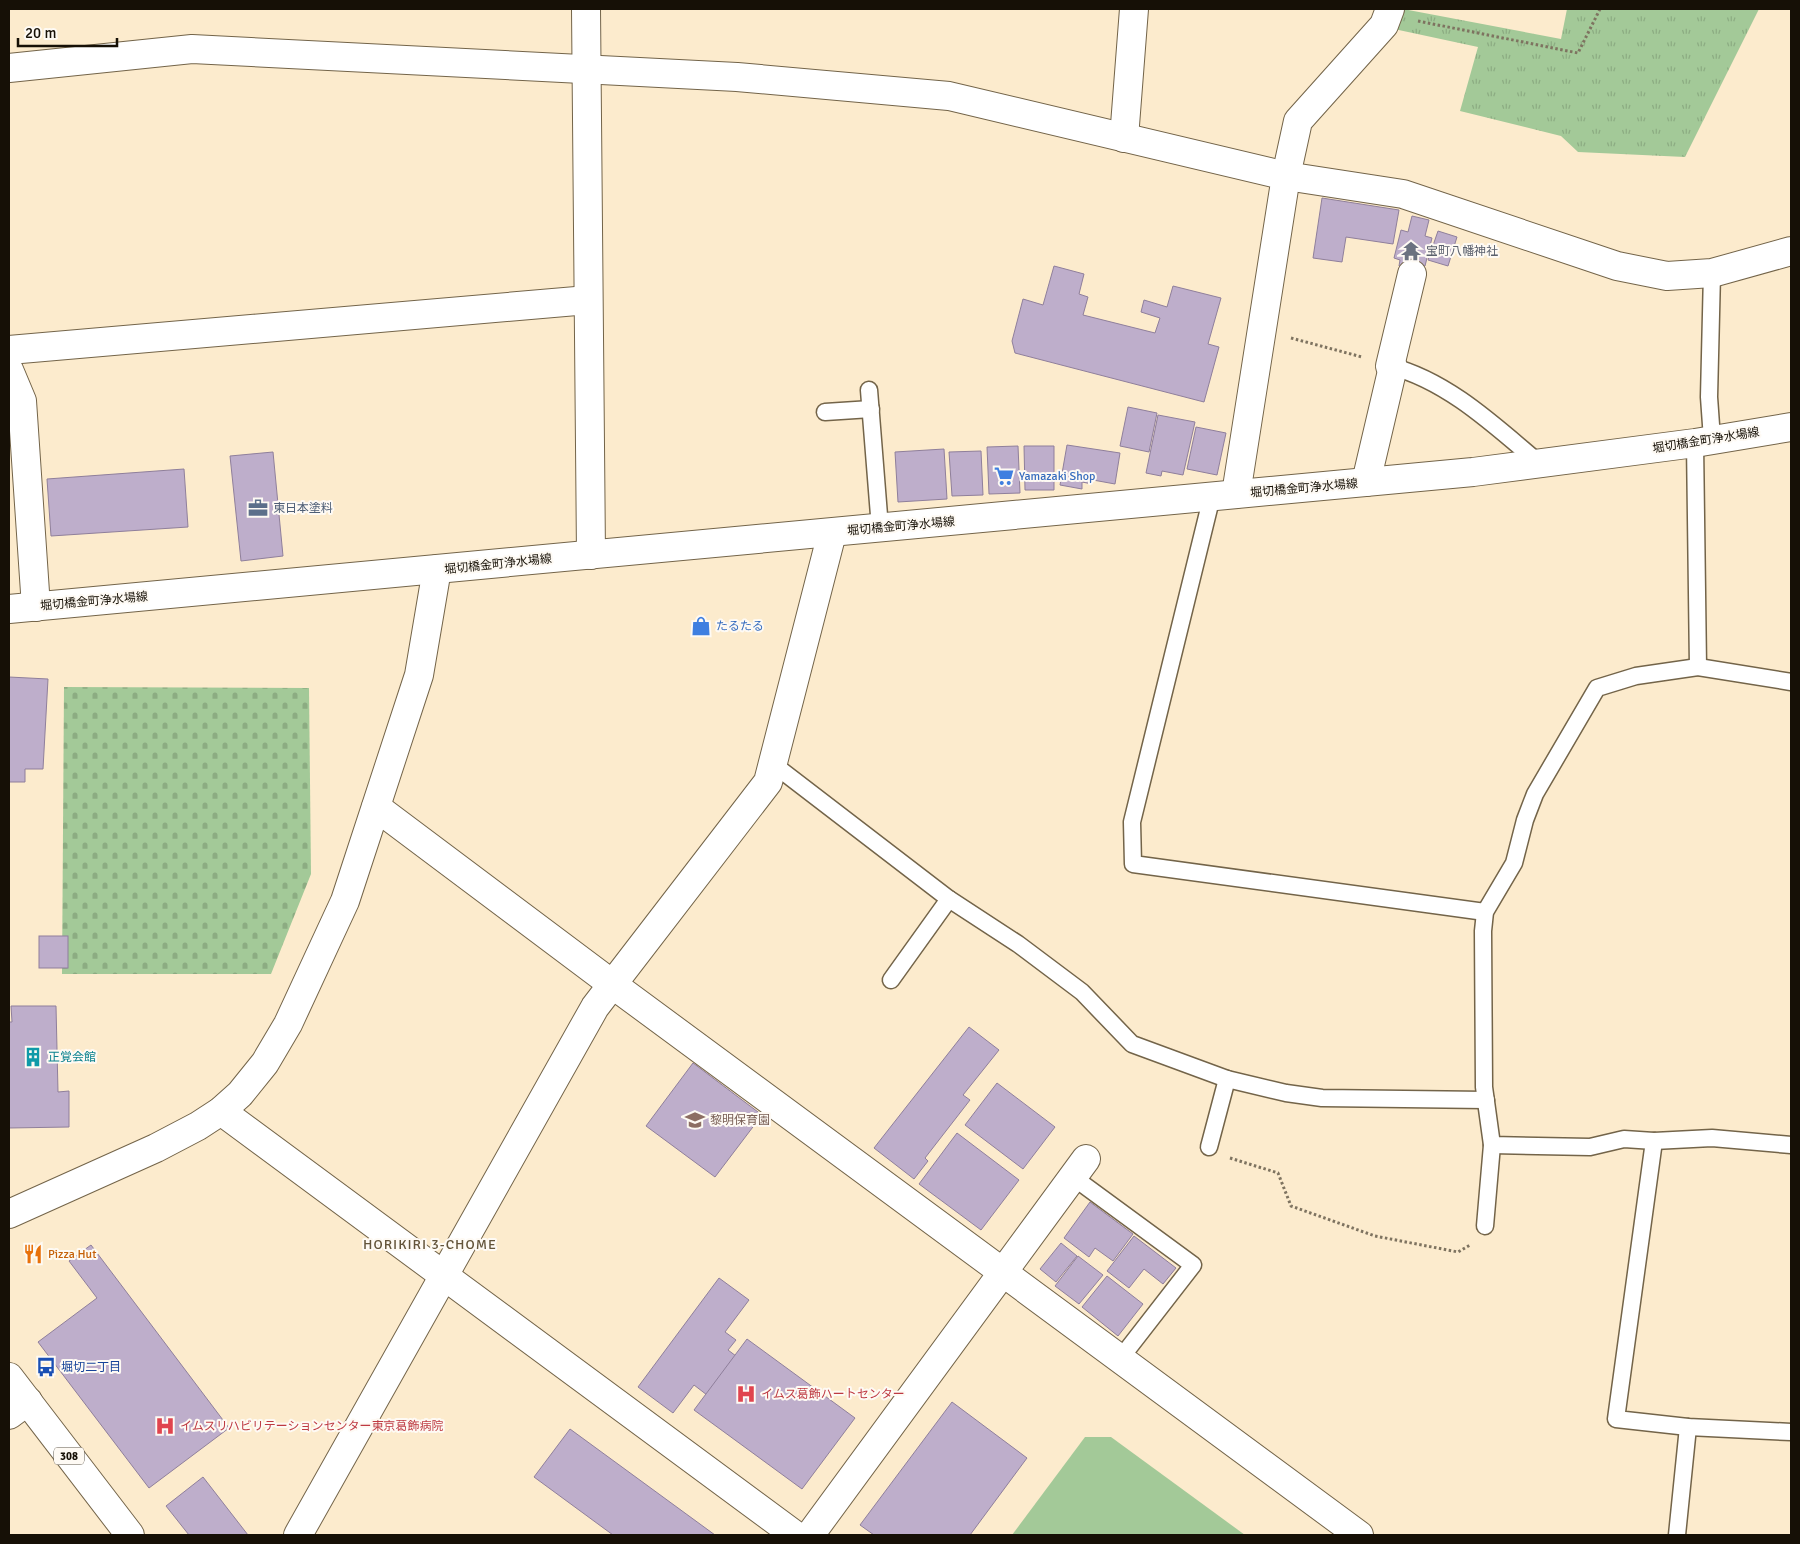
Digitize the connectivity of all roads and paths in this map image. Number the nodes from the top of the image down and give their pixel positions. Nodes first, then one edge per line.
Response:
1 (586, 9) edge
2 (1134, 9) edge
3 (1600, 9) edge
4 (1389, 12) edge
5 (9, 68) edge
6 (586, 70) junction
7 (1124, 138) junction
8 (1286, 176) junction
9 (1791, 251) edge
10 (1712, 273) junction
11 (1412, 274) dead end
12 (588, 300) junction
13 (1261, 330) junction
14 (9, 350) edge
15 (1391, 366) junction
16 (9, 370) edge
17 (869, 390) dead end
18 (871, 409) junction
19 (825, 412) dead end
20 (1791, 427) edge
21 (1703, 441) junction
22 (1539, 463) junction
23 (1366, 482) junction
24 (1224, 495) junction
25 (880, 528) junction
26 (832, 533) junction
27 (591, 554) junction
28 (438, 569) junction
29 (36, 607) junction
30 (9, 609) edge
31 (1698, 667) junction
32 (1791, 682) edge
33 (773, 764) junction
34 (376, 807) junction
35 (950, 899) junction
36 (1485, 912) junction
37 (891, 980) dead end
38 (612, 984) junction
39 (1227, 1079) junction
40 (1486, 1100) junction
41 (221, 1111) junction
42 (1654, 1141) junction
43 (1492, 1145) junction
44 (1791, 1145) edge
45 (1209, 1147) joint
46 (1080, 1168) joint
47 (9, 1214) edge
48 (1485, 1226) joint
49 (1003, 1273) junction
50 (444, 1278) junction
51 (1120, 1359) junction
52 (9, 1378) edge
53 (18, 1408) edge
54 (1688, 1428) junction
55 (1791, 1432) edge
56 (130, 1535) edge
57 (298, 1535) edge
58 (795, 1535) edge
59 (810, 1535) edge
60 (1359, 1535) edge
61 (1677, 1535) edge

1 - 6 street
2 - 7 street
3 - 4 path
4 - 8 street
5 - 6 street
6 - 7 street
6 - 12 street
7 - 8 street
8 - 10 street
8 - 13 street
9 - 10 street
10 - 21 lane
11 - 15 street
12 - 14 street
12 - 27 street
13 - 15 path
13 - 24 street
15 - 22 lane
15 - 23 street
16 - 29 street
17 - 18 lane
18 - 19 lane
18 - 25 lane
20 - 21 street, 堀切橋金町浄水場線
21 - 22 street, 堀切橋金町浄水場線
21 - 31 lane
22 - 23 street, 堀切橋金町浄水場線
23 - 24 street, 堀切橋金町浄水場線
24 - 25 street, 堀切橋金町浄水場線
24 - 36 lane
25 - 26 street, 堀切橋金町浄水場線
26 - 27 street, 堀切橋金町浄水場線
26 - 33 street
27 - 28 street, 堀切橋金町浄水場線
28 - 29 street, 堀切橋金町浄水場線
28 - 34 street
29 - 30 street, 堀切橋金町浄水場線
31 - 32 lane
31 - 36 lane
33 - 35 lane
33 - 38 street
34 - 38 street
34 - 41 street
35 - 37 lane
35 - 39 lane
36 - 40 lane
38 - 49 street
38 - 50 street
39 - 40 lane
39 - 45 lane
40 - 43 lane
41 - 47 street
41 - 50 street
42 - 43 lane
42 - 44 lane
42 - 54 lane
43 - 48 lane
45 - 48 path
46 - 49 street
46 - 51 lane
49 - 51 street
49 - 59 street
50 - 57 street
50 - 58 street
51 - 60 street
52 - 53 street, 308
53 - 56 street, 308
54 - 55 lane
54 - 61 lane

